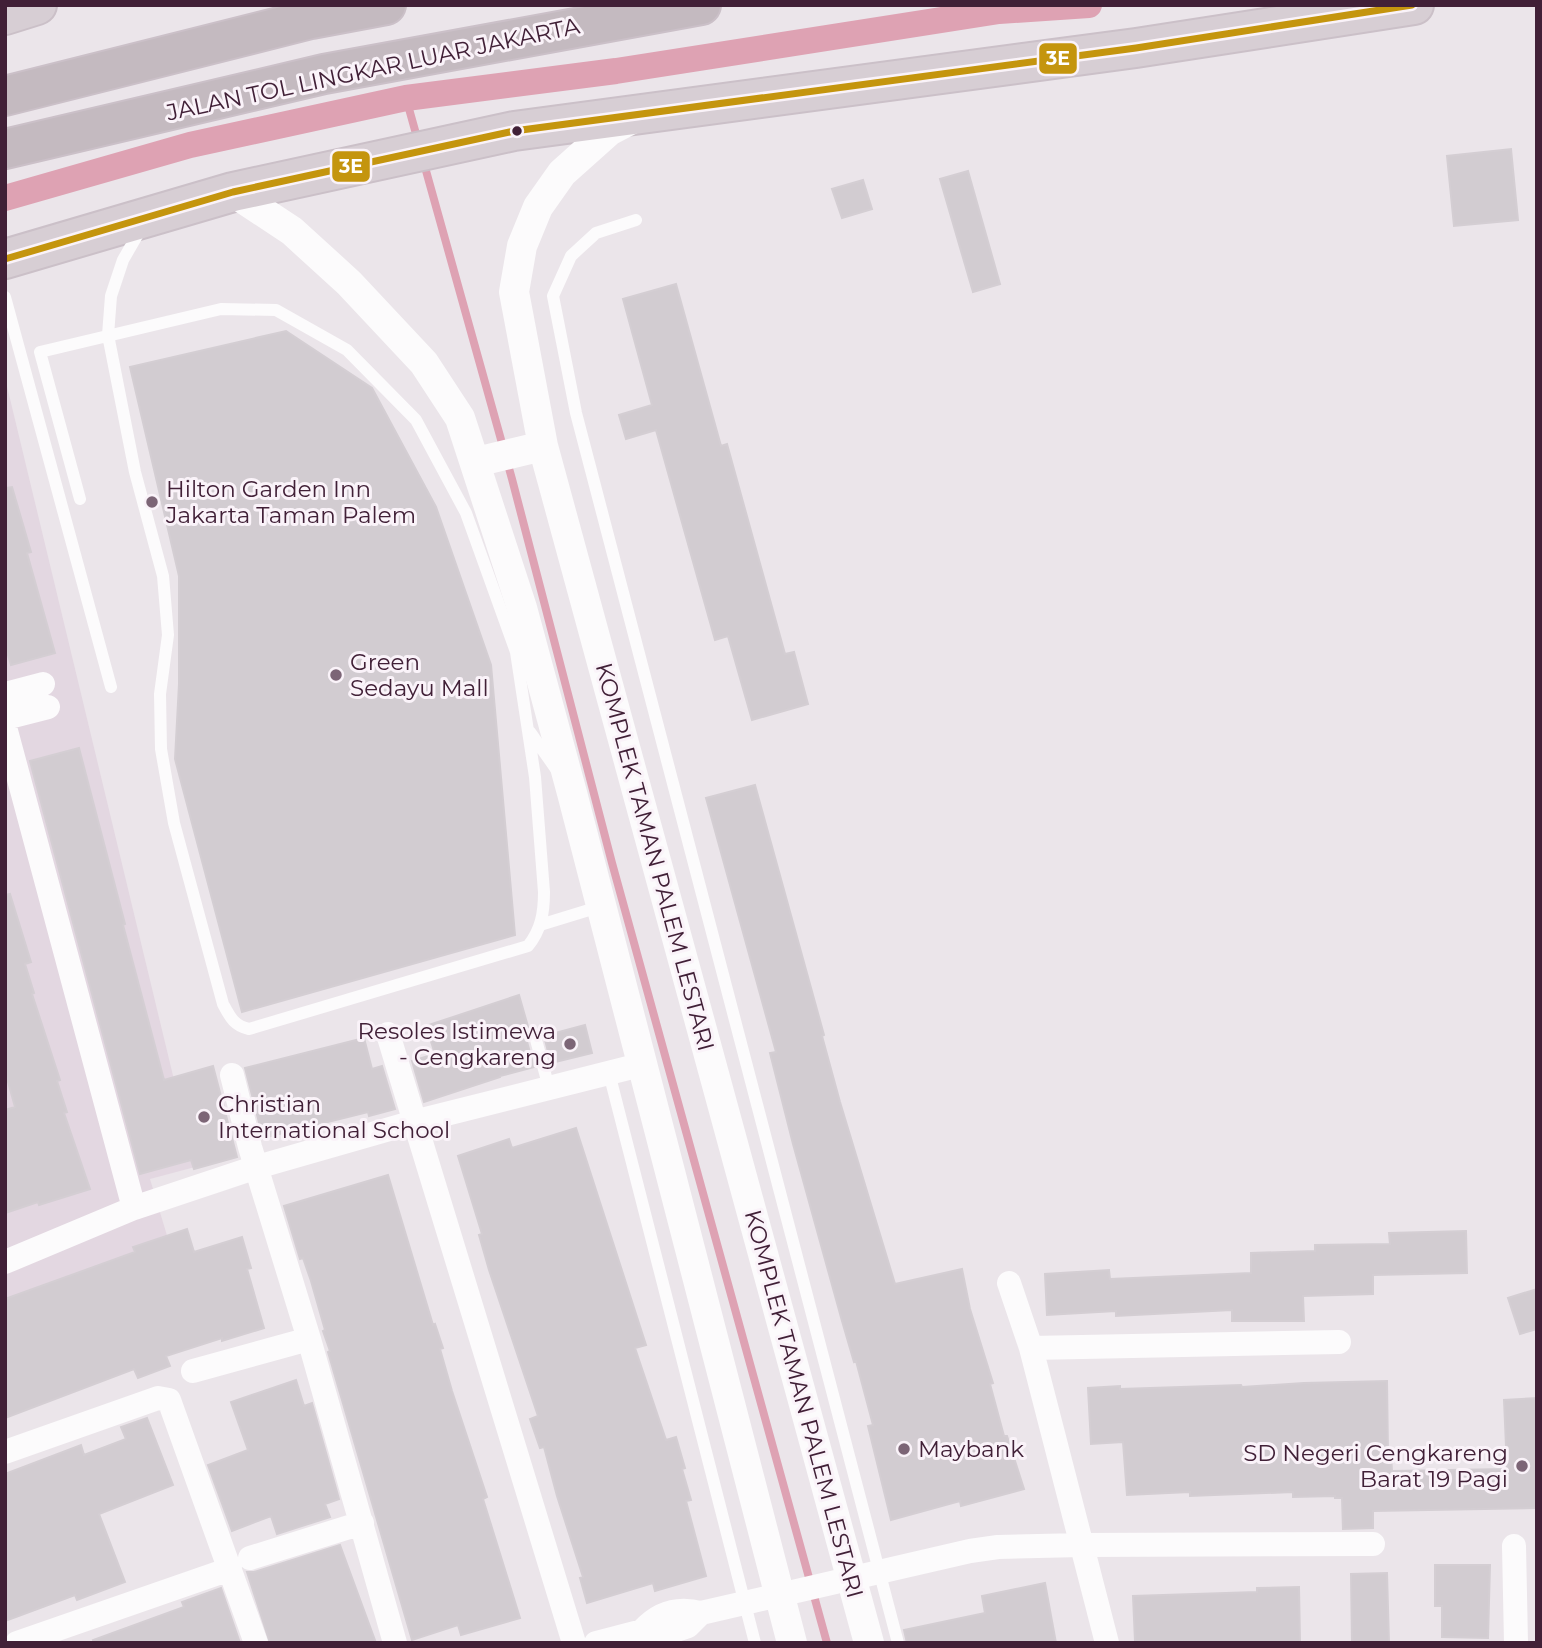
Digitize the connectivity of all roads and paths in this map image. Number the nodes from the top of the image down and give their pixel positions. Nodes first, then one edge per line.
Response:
1 (37, 5) edge
2 (386, 5) edge
3 (701, 5) edge
4 (1414, 5) edge
5 (5, 15) edge
6 (5, 96) edge
7 (643, 113) junction
8 (5, 149) edge
9 (233, 192) junction
10 (148, 217) junction
11 (636, 220) dead end
12 (5, 259) edge
13 (5, 297) edge
14 (108, 335) junction
15 (510, 454) junction
16 (80, 499) dead end
17 (111, 687) dead end
18 (5, 694) edge
19 (5, 719) edge
20 (5, 727) edge
21 (528, 729) junction
22 (572, 793) junction
23 (602, 906) junction
24 (540, 925) junction
25 (388, 1034) dead end
26 (535, 1036) dead end
27 (644, 1064) junction
28 (608, 1073) junction
29 (232, 1075) dead end
30 (549, 1088) junction
31 (414, 1122) junction
32 (257, 1167) junction
33 (134, 1208) junction
34 (5, 1262) edge
35 (1009, 1283) dead end
36 (309, 1339) junction
37 (1339, 1342) dead end
38 (1031, 1348) junction
39 (193, 1371) dead end
40 (5, 1452) edge
41 (362, 1523) junction
42 (1373, 1544) dead end
43 (1082, 1545) junction
44 (1514, 1546) dead end
45 (240, 1563) junction
46 (853, 1578) junction
47 (788, 1593) junction
48 (744, 1603) junction
49 (17, 1643) edge
50 (256, 1643) edge
51 (395, 1643) edge
52 (574, 1643) edge
53 (596, 1643) edge
54 (755, 1643) edge
55 (792, 1643) edge
56 (869, 1643) edge
57 (898, 1643) edge
58 (1107, 1643) edge
59 (1516, 1643) edge

1 - 5 main road
2 - 6 highway
3 - 8 highway, JALAN TOL LINGKAR LUAR JAKARTA
4 - 7 main road
7 - 9 main road
7 - 15 street, KOMPLEK TAMAN PALEM LESTARI
9 - 10 main road
9 - 15 street, KOMPLEK TAMAN PALEM LESTARI
10 - 12 main road
10 - 14 lane
11 - 46 lane
13 - 17 lane
14 - 16 lane
14 - 21 lane
14 - 24 lane
15 - 22 street, KOMPLEK TAMAN PALEM LESTARI
15 - 46 street, KOMPLEK TAMAN PALEM LESTARI
18 - 19 street
20 - 33 street
21 - 22 lane
21 - 24 lane
22 - 23 street, KOMPLEK TAMAN PALEM LESTARI
23 - 24 lane
23 - 27 street, KOMPLEK TAMAN PALEM LESTARI
25 - 31 street
26 - 30 lane
27 - 28 street
27 - 47 street, KOMPLEK TAMAN PALEM LESTARI
28 - 30 street
28 - 48 lane
29 - 32 street
30 - 31 street
31 - 32 street
31 - 52 street
32 - 33 street
32 - 36 street
33 - 34 street
35 - 38 street
36 - 39 street
36 - 41 street
37 - 38 street
38 - 43 street
40 - 45 street
41 - 45 street
41 - 51 street
42 - 43 street
43 - 46 street
43 - 58 street
44 - 59 street
45 - 49 street
45 - 50 street
46 - 47 street
46 - 56 street, KOMPLEK TAMAN PALEM LESTARI
46 - 57 lane
47 - 48 street
47 - 55 street, KOMPLEK TAMAN PALEM LESTARI
48 - 53 street
48 - 54 lane

